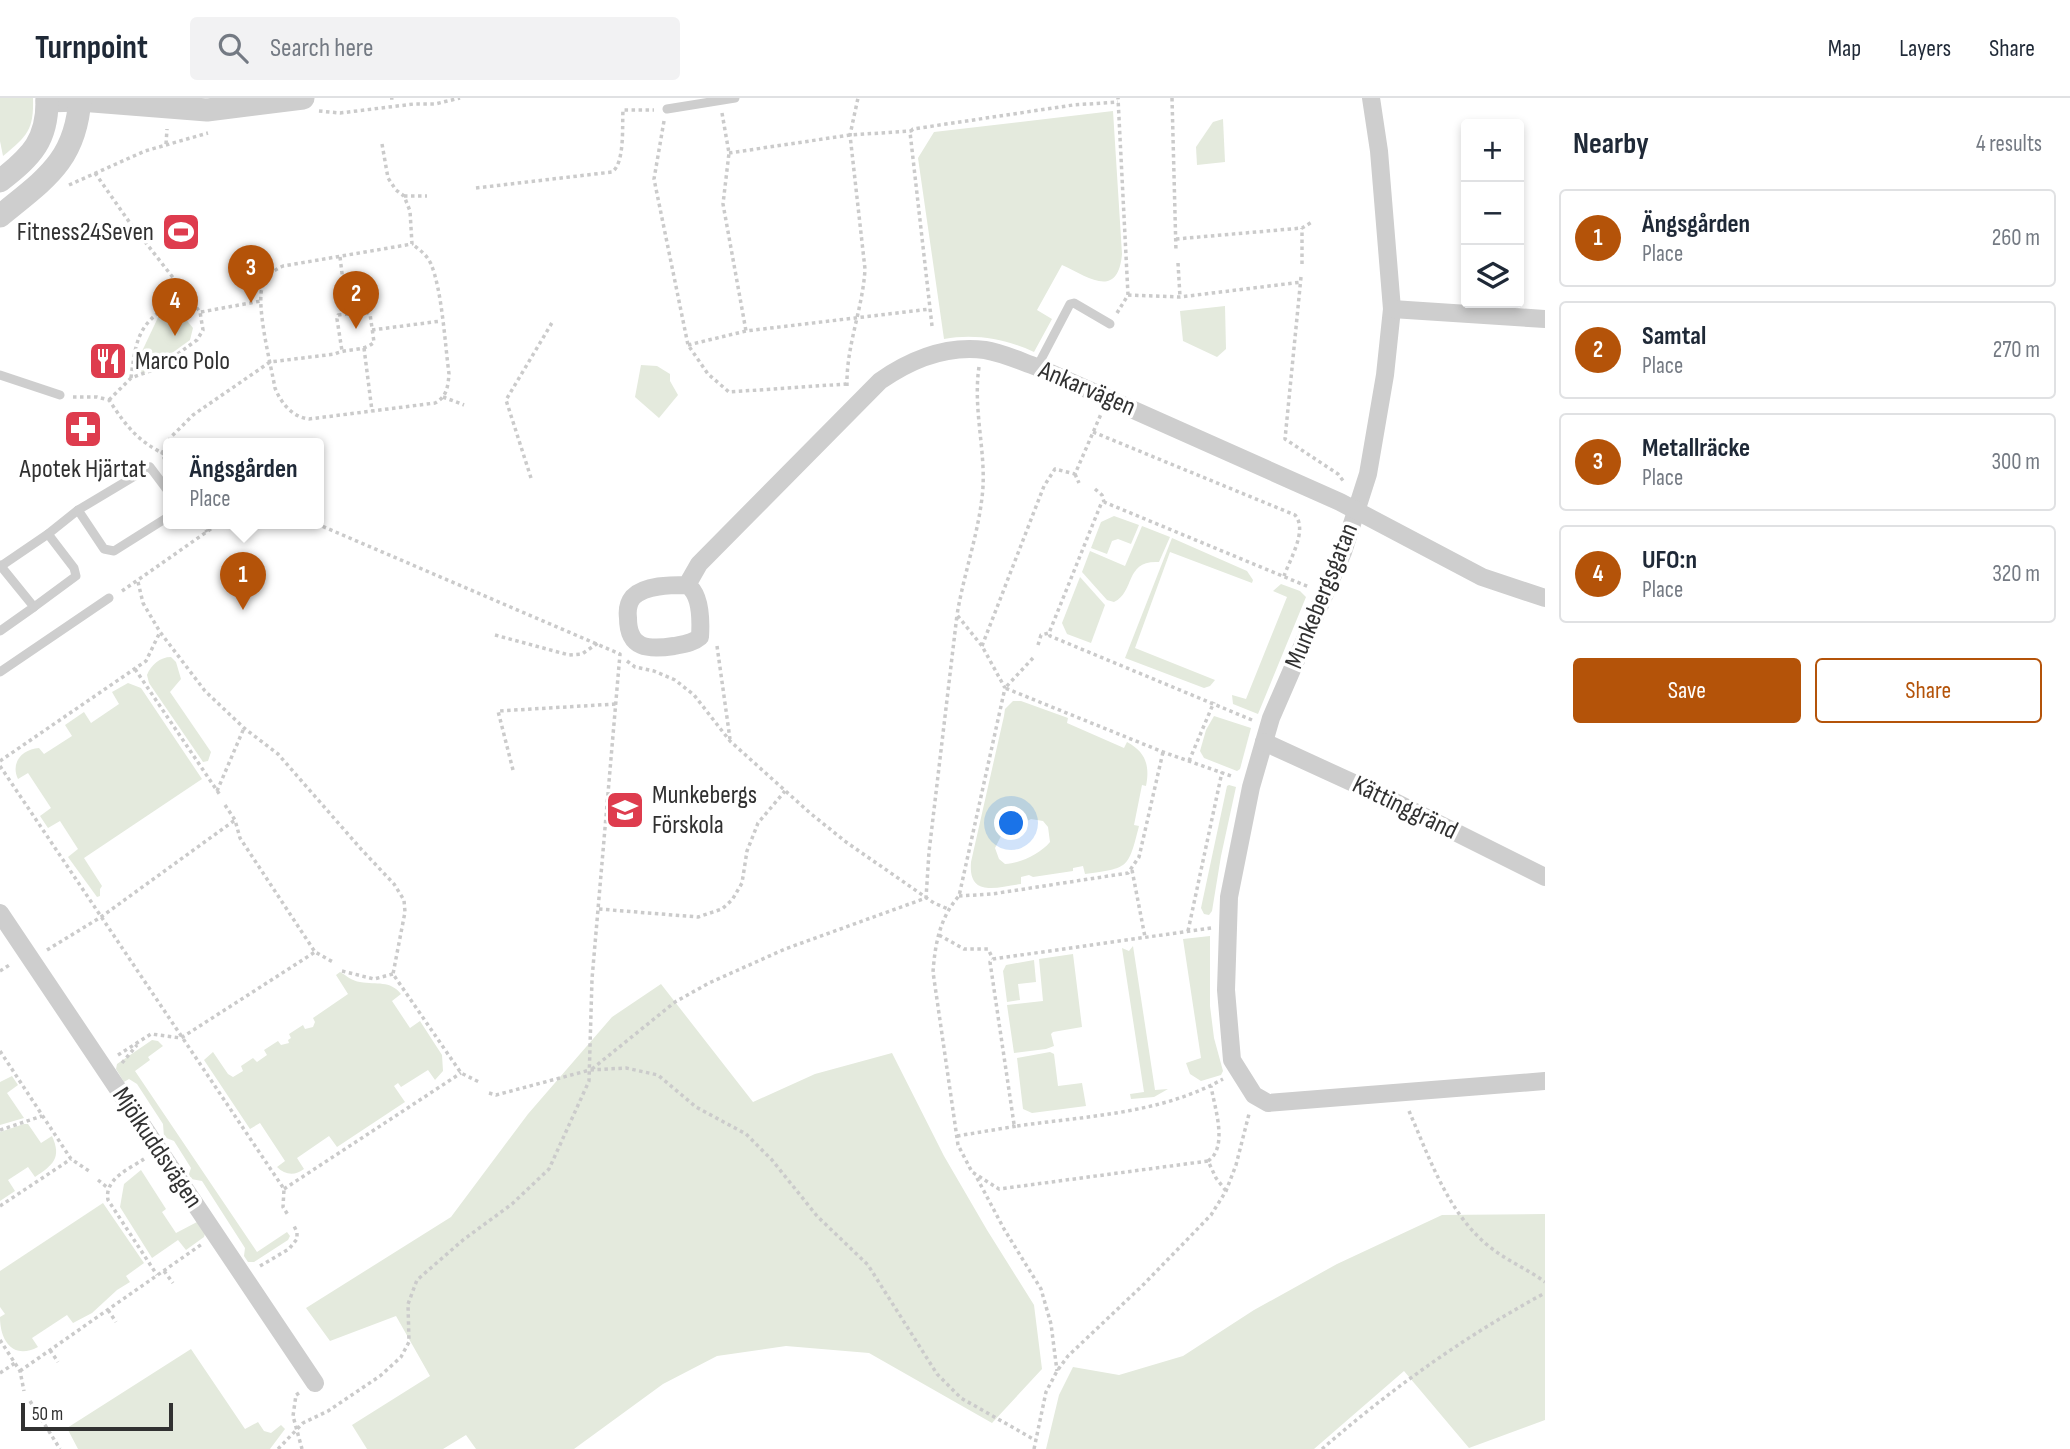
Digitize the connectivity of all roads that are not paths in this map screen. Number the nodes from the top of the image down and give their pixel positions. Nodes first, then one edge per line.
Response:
1 (735, 98) edge
2 (1371, 98) edge
3 (47, 99) edge
4 (80, 99) edge
5 (193, 103) edge
6 (309, 105) edge
7 (667, 109) road end
8 (0, 181) edge
9 (0, 216) edge
10 (1392, 309) junction
11 (1545, 319) edge
12 (1110, 324) road end
13 (1037, 367) junction
14 (0, 375) edge
15 (60, 395) road end
16 (163, 484) edge
17 (78, 510) junction
18 (1356, 510) junction
19 (163, 520) edge
20 (48, 534) junction
21 (0, 566) edge
22 (687, 585) junction
23 (108, 598) road end
24 (1545, 598) edge
25 (34, 607) junction
26 (0, 631) edge
27 (0, 672) edge
28 (1264, 742) junction
29 (1545, 877) edge
30 (0, 913) edge
31 (1545, 1081) edge
32 (315, 1383) road end

1 - 7 lane
2 - 10 street, Munkebergsgatan
3 - 4 street
3 - 8 street
4 - 5 street
4 - 9 street
5 - 6 street
10 - 11 street
10 - 18 street, Munkebergsgatan
12 - 13 lane
13 - 18 street, Ankarvägen
13 - 22 street, Ankarvägen
14 - 15 lane
16 - 17 lane
17 - 19 lane
17 - 20 lane
18 - 24 street, Ankarvägen
18 - 28 street, Munkebergsgatan
20 - 21 lane
20 - 25 lane
21 - 25 lane
22 - 22 street
23 - 27 lane
25 - 26 lane
28 - 29 street, Kättinggränd
28 - 31 street, Munkebergsgatan
30 - 32 street, Mjölkuddsvägen

